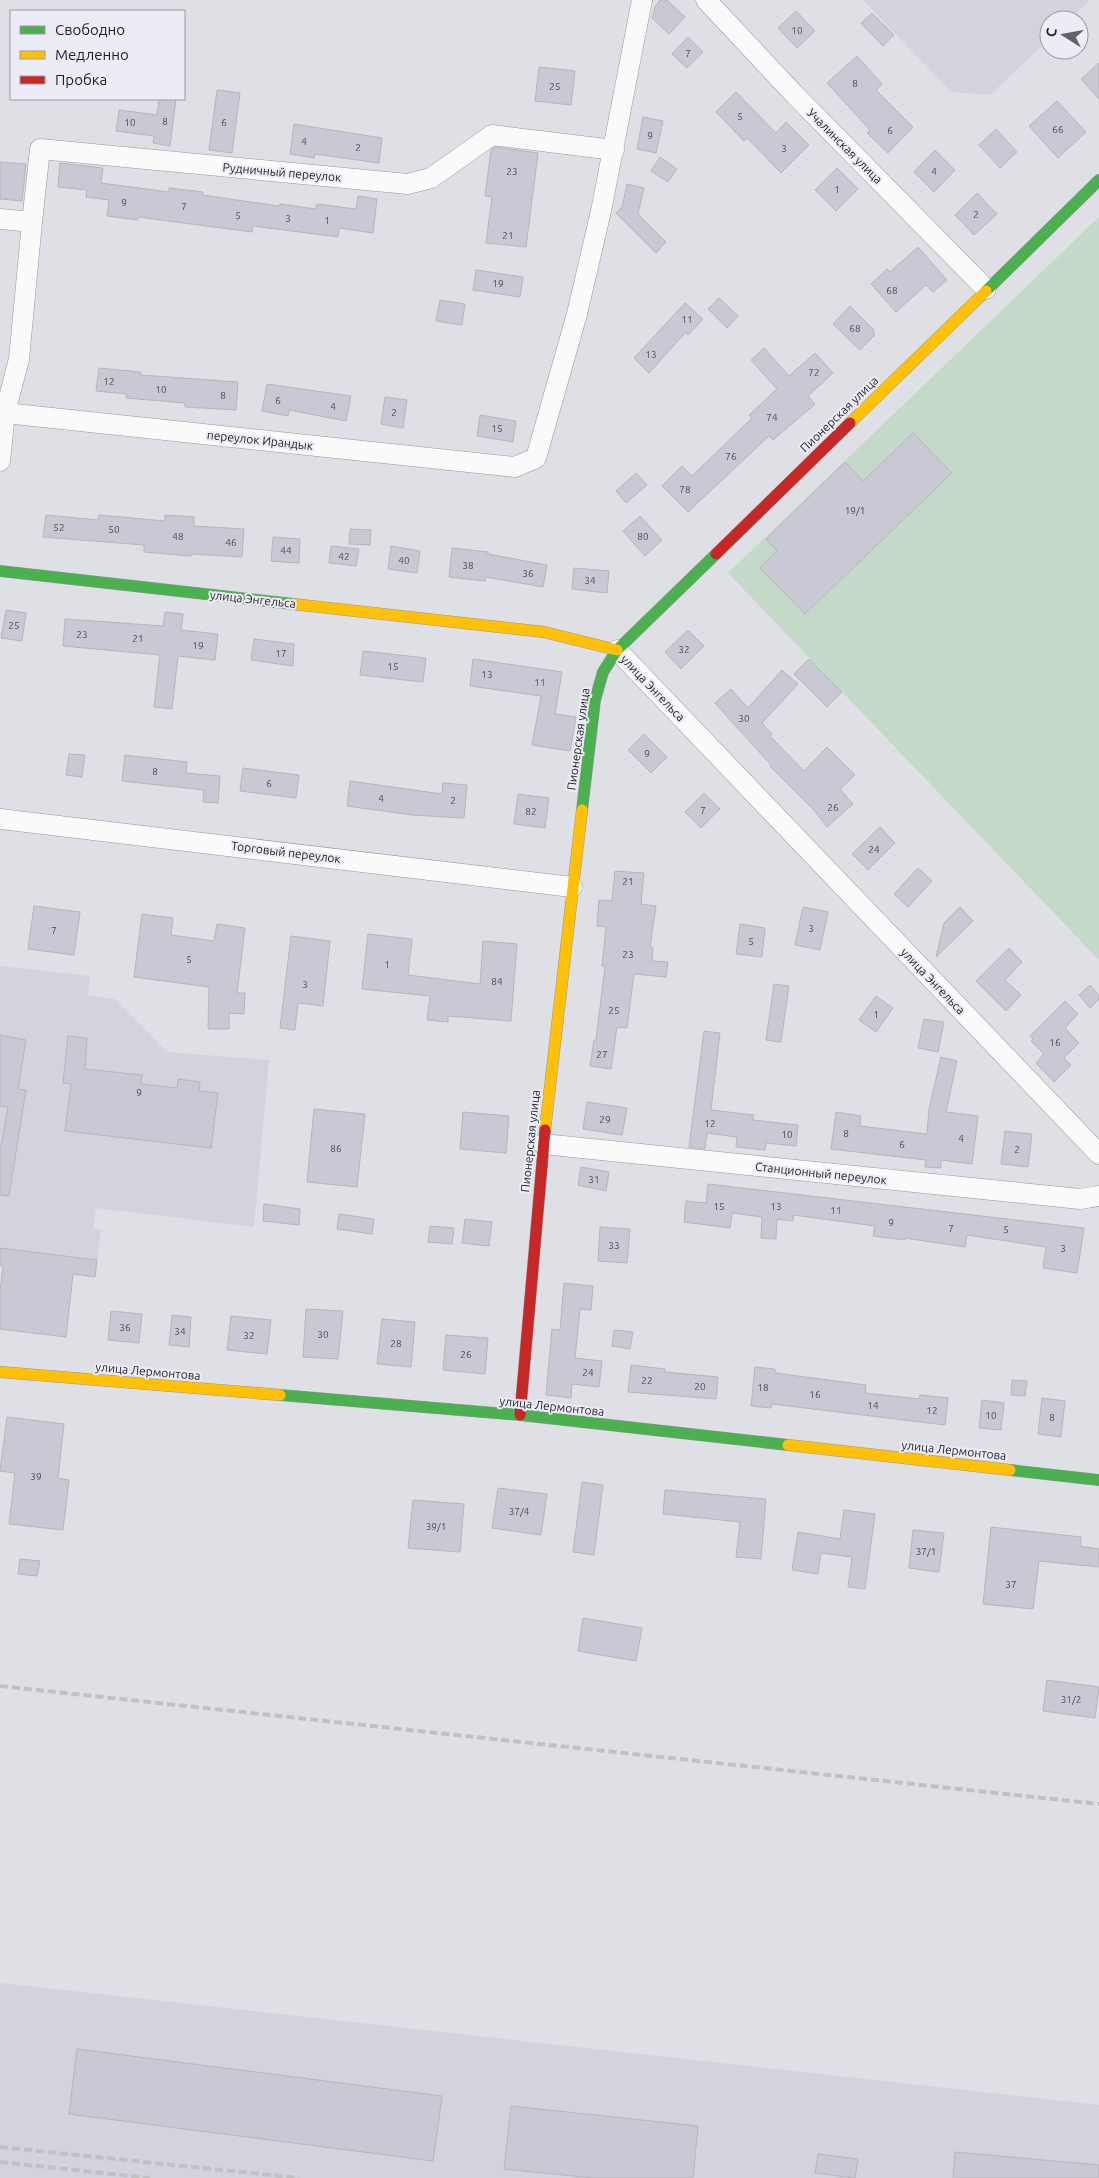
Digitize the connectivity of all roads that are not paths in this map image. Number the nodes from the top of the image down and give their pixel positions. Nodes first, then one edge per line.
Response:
1 (642, 0) edge
2 (706, 0) edge
3 (614, 150) junction
4 (1099, 180) edge
5 (0, 219) edge
6 (32, 222) junction
7 (986, 289) junction
8 (5, 412) junction
9 (0, 461) edge
10 (0, 571) edge
11 (617, 650) junction
12 (0, 819) edge
13 (572, 887) junction
14 (543, 1144) junction
15 (1099, 1154) edge
16 (1099, 1196) edge
17 (0, 1372) edge
18 (520, 1416) junction
19 (1099, 1480) edge

1 - 3 street
2 - 7 street, Учалинская улица
3 - 6 street, Рудничный переулок
3 - 8 street, переулок Ирандык
4 - 7 street, Пионерская улица
5 - 6 street
6 - 8 street
7 - 11 street, Пионерская улица
8 - 9 street
10 - 11 street, улица Энгельса
11 - 13 street, Пионерская улица
11 - 15 street, улица Энгельса
12 - 13 street, Торговый переулок
13 - 14 street, Пионерская улица
14 - 16 street, Станционный переулок
14 - 18 street, Пионерская улица
17 - 18 street, улица Лермонтова
18 - 19 street, улица Лермонтова

